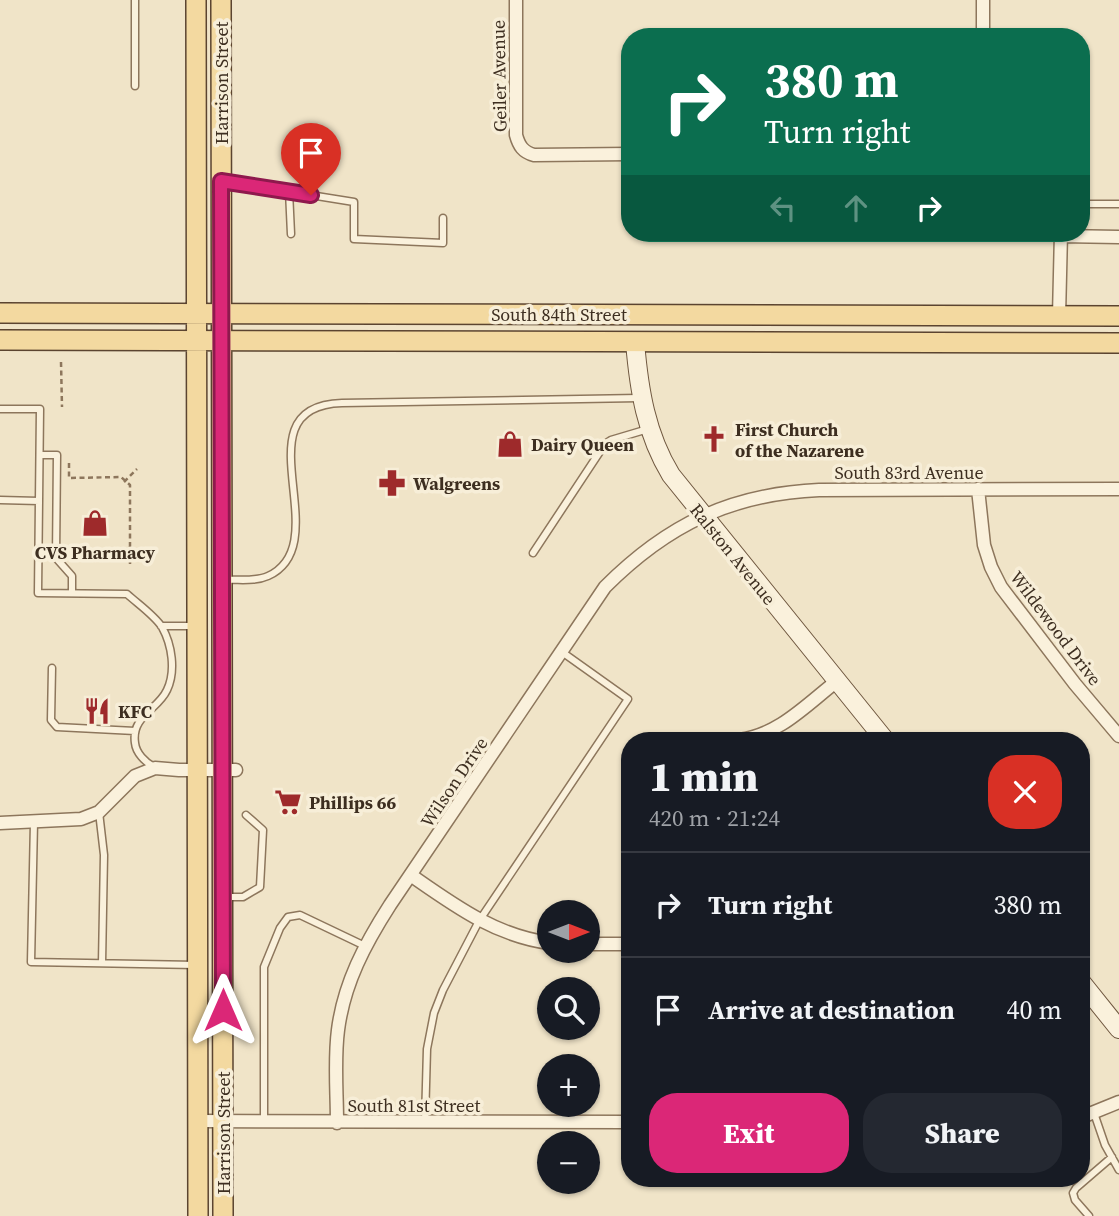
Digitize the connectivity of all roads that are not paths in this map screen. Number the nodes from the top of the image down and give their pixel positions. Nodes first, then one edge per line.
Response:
1 (135, 0) edge
2 (196, 0) edge
3 (221, 0) edge
4 (516, 0) edge
5 (983, 0) edge
6 (983, 28) edge
7 (135, 86) dead end
8 (621, 154) edge
9 (221, 181) junction
10 (289, 191) junction
11 (1090, 204) edge
12 (1119, 204) edge
13 (443, 218) dead end
14 (291, 234) dead end
15 (1090, 236) edge
16 (1119, 237) edge
17 (1061, 242) edge
18 (0, 313) edge
19 (197, 313) junction
20 (221, 314) junction
21 (794, 315) junction
22 (1059, 316) junction
23 (1119, 316) edge
24 (0, 340) edge
25 (197, 341) junction
26 (221, 341) junction
27 (635, 342) junction
28 (1119, 343) edge
29 (640, 398) junction
30 (0, 408) edge
31 (649, 429) junction
32 (40, 455) junction
33 (978, 489) junction
34 (1119, 489) edge
35 (0, 500) edge
36 (39, 501) junction
37 (702, 516) junction
38 (533, 553) dead end
39 (222, 580) junction
40 (72, 593) junction
41 (162, 626) junction
42 (197, 626) junction
43 (562, 652) junction
44 (52, 668) dead end
45 (837, 681) junction
46 (135, 731) junction
47 (772, 732) edge
48 (878, 732) edge
49 (1119, 736) edge
50 (155, 768) junction
51 (198, 770) junction
52 (229, 770) junction
53 (99, 812) junction
54 (246, 815) dead end
55 (34, 822) junction
56 (0, 823) edge
57 (412, 876) junction
58 (223, 898) junction
59 (479, 921) junction
60 (537, 940) edge
61 (621, 943) edge
62 (600, 944) edge
63 (365, 946) junction
64 (102, 963) junction
65 (198, 965) junction
66 (1090, 993) edge
67 (1119, 1029) edge
68 (1119, 1102) edge
69 (1090, 1114) edge
70 (1090, 1119) edge
71 (198, 1121) junction
72 (223, 1122) junction
73 (264, 1122) junction
74 (621, 1122) edge
75 (337, 1123) junction
76 (425, 1123) junction
77 (1112, 1157) junction
78 (1119, 1170) edge
79 (1090, 1176) edge
80 (1077, 1187) edge
81 (198, 1216) edge
82 (223, 1216) edge
83 (1088, 1216) edge

1 - 7 lane
2 - 19 main road, Harrison Street
3 - 9 main road, Harrison Street
4 - 8 street, Geiler Avenue
5 - 6 street
9 - 10 lane
9 - 20 main road, Harrison Street
10 - 13 lane
10 - 14 lane
11 - 12 lane
15 - 16 street
17 - 22 street
18 - 19 main road, South 84th Street
19 - 20 main road, South 84th Street
19 - 25 main road, Harrison Street
20 - 21 main road, South 84th Street
20 - 26 main road, Harrison Street
21 - 22 main road, South 84th Street
21 - 27 main road
22 - 23 main road, South 84th Street
24 - 25 main road, South 84th Street
25 - 26 main road, South 84th Street
25 - 42 main road, Harrison Street
26 - 27 main road, South 84th Street
26 - 39 main road, Harrison Street
27 - 28 main road, South 84th Street
27 - 29 street, Ralston Avenue
29 - 31 street, Ralston Avenue
29 - 39 lane
30 - 32 lane
31 - 37 street, Ralston Avenue
31 - 38 lane
32 - 36 lane
32 - 40 lane
33 - 34 street, South 83rd Avenue
33 - 37 street, South 83rd Avenue
33 - 49 street, Wildewood Drive
35 - 36 lane
36 - 40 lane
37 - 43 street, Wilson Drive
37 - 45 street, Ralston Avenue
39 - 52 main road, Harrison Street
40 - 41 lane
41 - 42 lane
41 - 46 lane
42 - 51 main road, Harrison Street
43 - 57 street, Wilson Drive
43 - 59 lane
44 - 46 lane
45 - 47 street
45 - 48 street, Ralston Avenue
46 - 50 lane
50 - 51 street
50 - 53 street
51 - 52 street
51 - 65 main road, Harrison Street
52 - 58 main road, Harrison Street
53 - 55 street
53 - 64 lane
54 - 58 lane
55 - 56 street
55 - 64 lane
57 - 59 street
57 - 63 street, Wilson Drive
58 - 72 main road, Harrison Street
59 - 60 street
59 - 76 lane
61 - 62 street
63 - 73 lane
63 - 75 street, Wilson Drive
64 - 65 lane
65 - 71 main road, Harrison Street
66 - 67 street
68 - 69 street
70 - 77 lane
71 - 72 street, South 81st Street
71 - 81 main road, Harrison Street
72 - 73 street, South 81st Street
72 - 82 main road, Harrison Street
73 - 75 street, South 81st Street
74 - 76 street, South 81st Street
75 - 76 street, South 81st Street
77 - 78 lane
77 - 79 lane
80 - 83 lane

